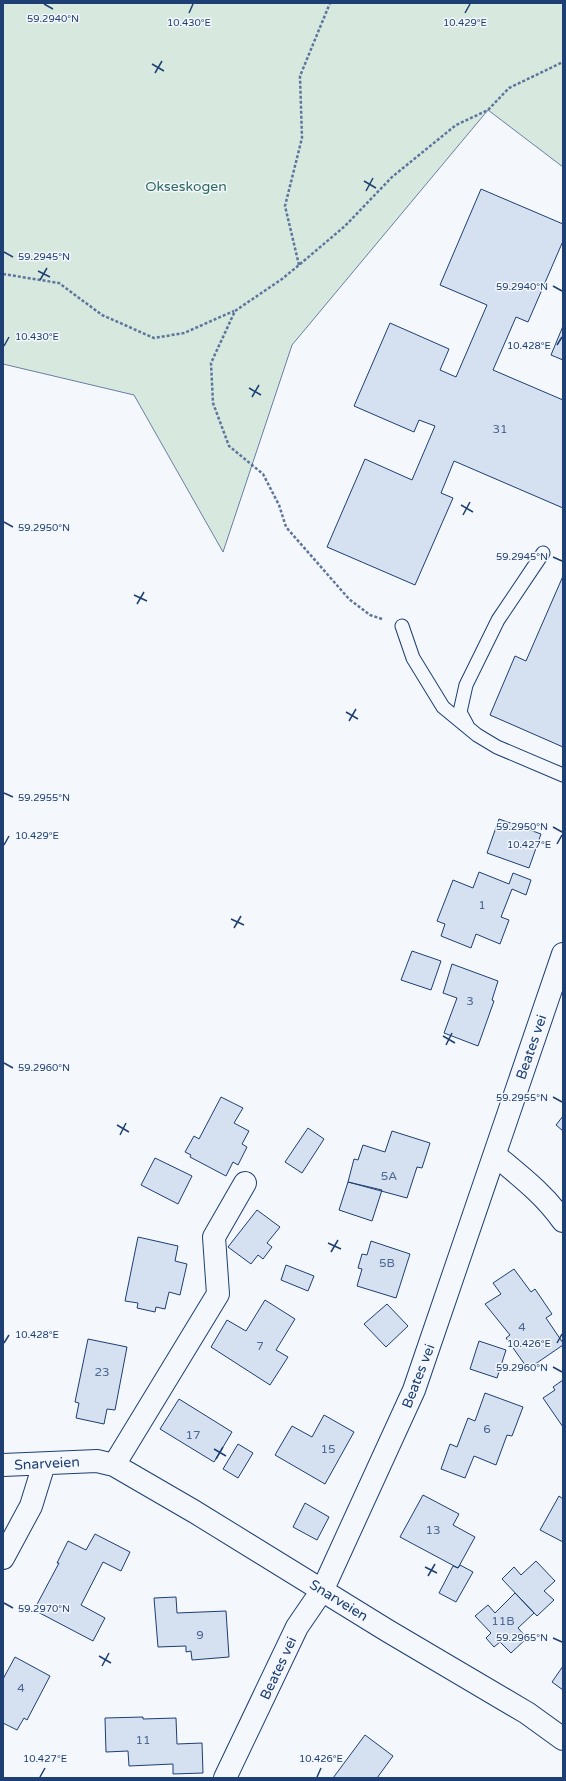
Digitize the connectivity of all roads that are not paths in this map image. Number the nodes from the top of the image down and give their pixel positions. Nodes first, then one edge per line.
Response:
1 (543, 553) dead end
2 (402, 626) road end
3 (468, 727) junction
4 (563, 775) edge
5 (563, 954) edge
6 (494, 1155) junction
7 (245, 1183) dead end
8 (563, 1221) edge
9 (44, 1464) junction
10 (3, 1465) edge
11 (114, 1465) junction
12 (3, 1558) edge
13 (322, 1589) junction
14 (563, 1738) edge
15 (225, 1778) edge

1 - 3 lane
2 - 3 lane
3 - 4 lane
5 - 6 street, Beates vei
6 - 8 street
6 - 13 street, Beates vei
7 - 11 street
9 - 10 street, Snarveien
9 - 11 street, Snarveien
9 - 12 street
11 - 13 street, Snarveien
13 - 14 street, Snarveien
13 - 15 street, Beates vei

